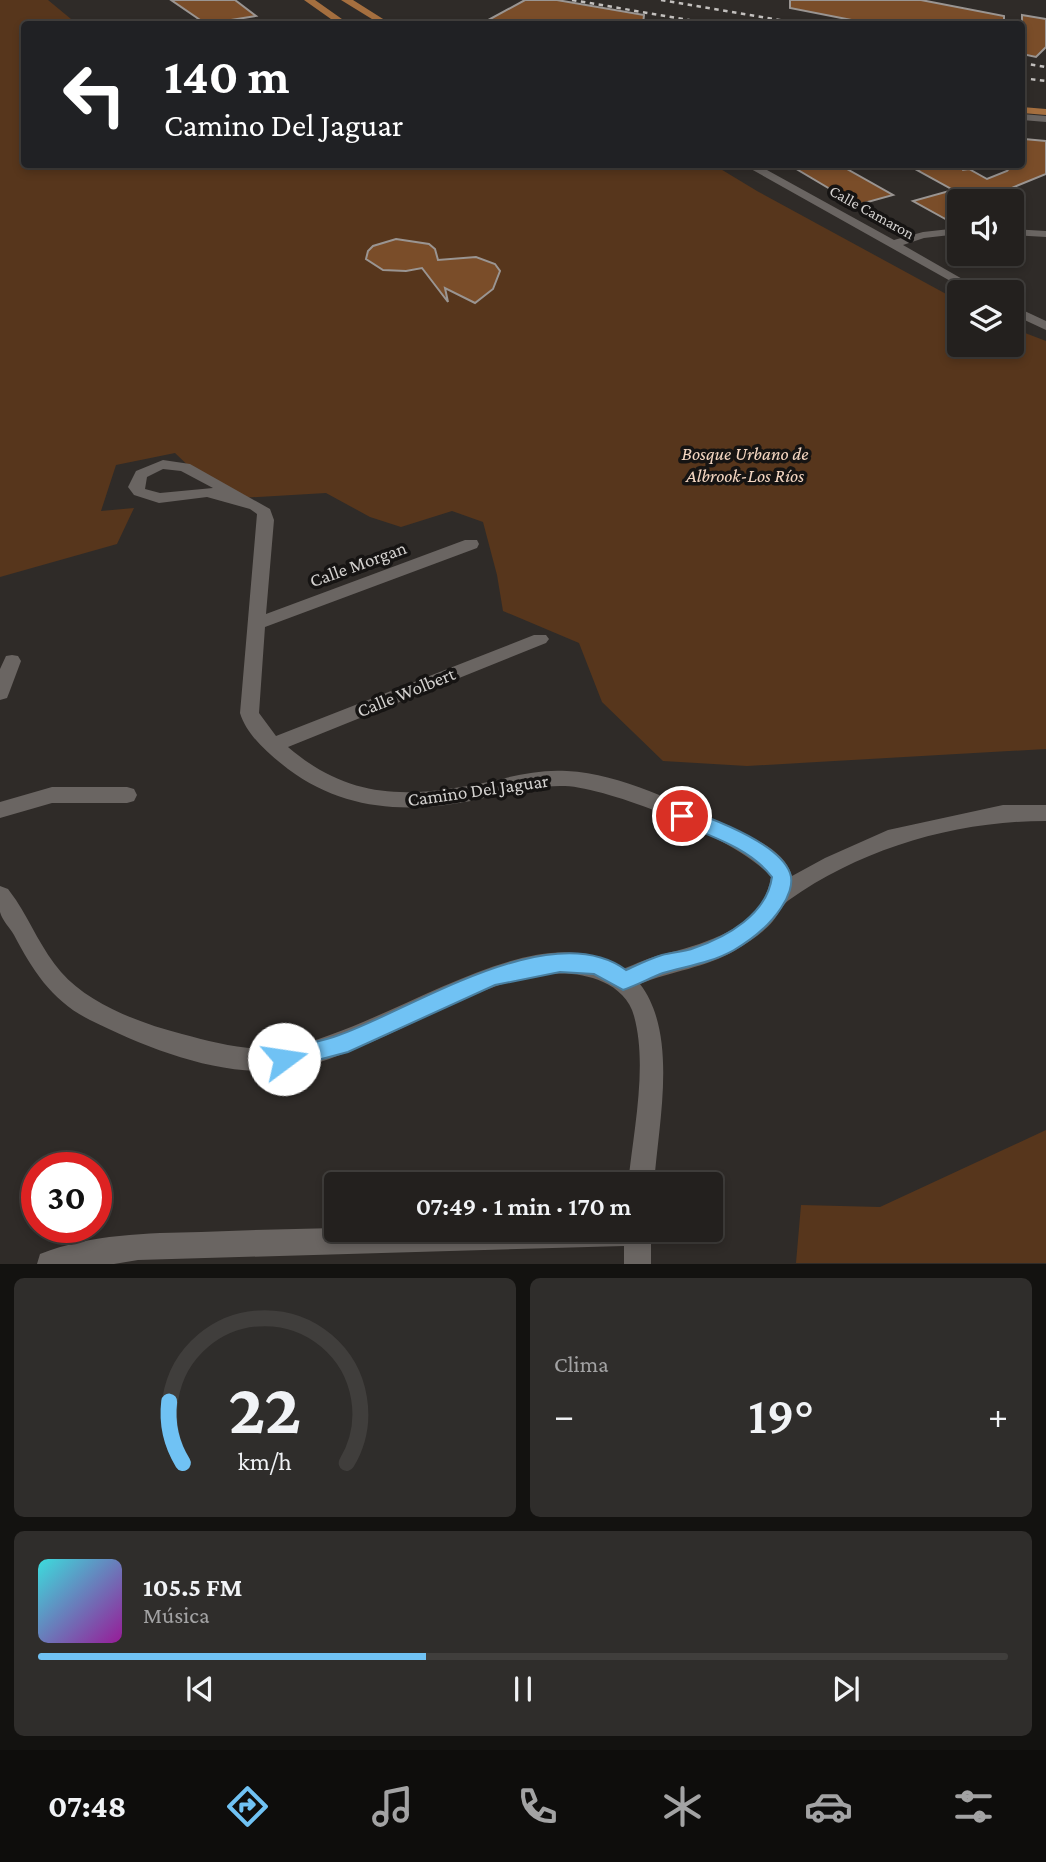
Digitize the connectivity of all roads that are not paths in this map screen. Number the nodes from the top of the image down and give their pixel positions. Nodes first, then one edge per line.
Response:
1 (309, 0) edge
2 (346, 0) edge
3 (340, 21) edge
4 (381, 21) edge
5 (1025, 102) edge
6 (1046, 104) edge
7 (1025, 110) edge
8 (1046, 112) edge
9 (1025, 117) edge
10 (1046, 119) edge
11 (754, 168) edge
12 (947, 232) edge
13 (1024, 233) edge
14 (1046, 234) edge
15 (894, 244) junction
16 (958, 280) edge
17 (1024, 315) edge
18 (1046, 326) edge
19 (256, 506) junction
20 (471, 544) dead end
21 (258, 623) junction
22 (540, 639) dead end
23 (12, 661) dead end
24 (0, 693) edge
25 (272, 745) junction
26 (127, 795) dead end
27 (0, 810) edge
28 (1046, 813) edge
29 (0, 895) edge
30 (779, 895) junction
31 (623, 980) junction
32 (642, 1172) edge
33 (324, 1241) edge
34 (638, 1242) edge
35 (50, 1264) edge
36 (637, 1264) edge

1 - 3 main road
2 - 4 main road
5 - 6 main road
7 - 8 main road
9 - 10 street
11 - 15 street, Calle Camaron
12 - 15 street
13 - 14 street
15 - 16 street, Calle Camaron
17 - 18 street
19 - 19 street
19 - 21 street, Camino Del Jaguar
20 - 21 street, Calle Morgan
21 - 25 street, Camino Del Jaguar
22 - 25 street, Calle Wolbert
23 - 24 street
25 - 30 street, Camino Del Jaguar
26 - 27 street
28 - 30 street
29 - 31 street
30 - 31 street
31 - 32 street
33 - 35 street
34 - 36 street

